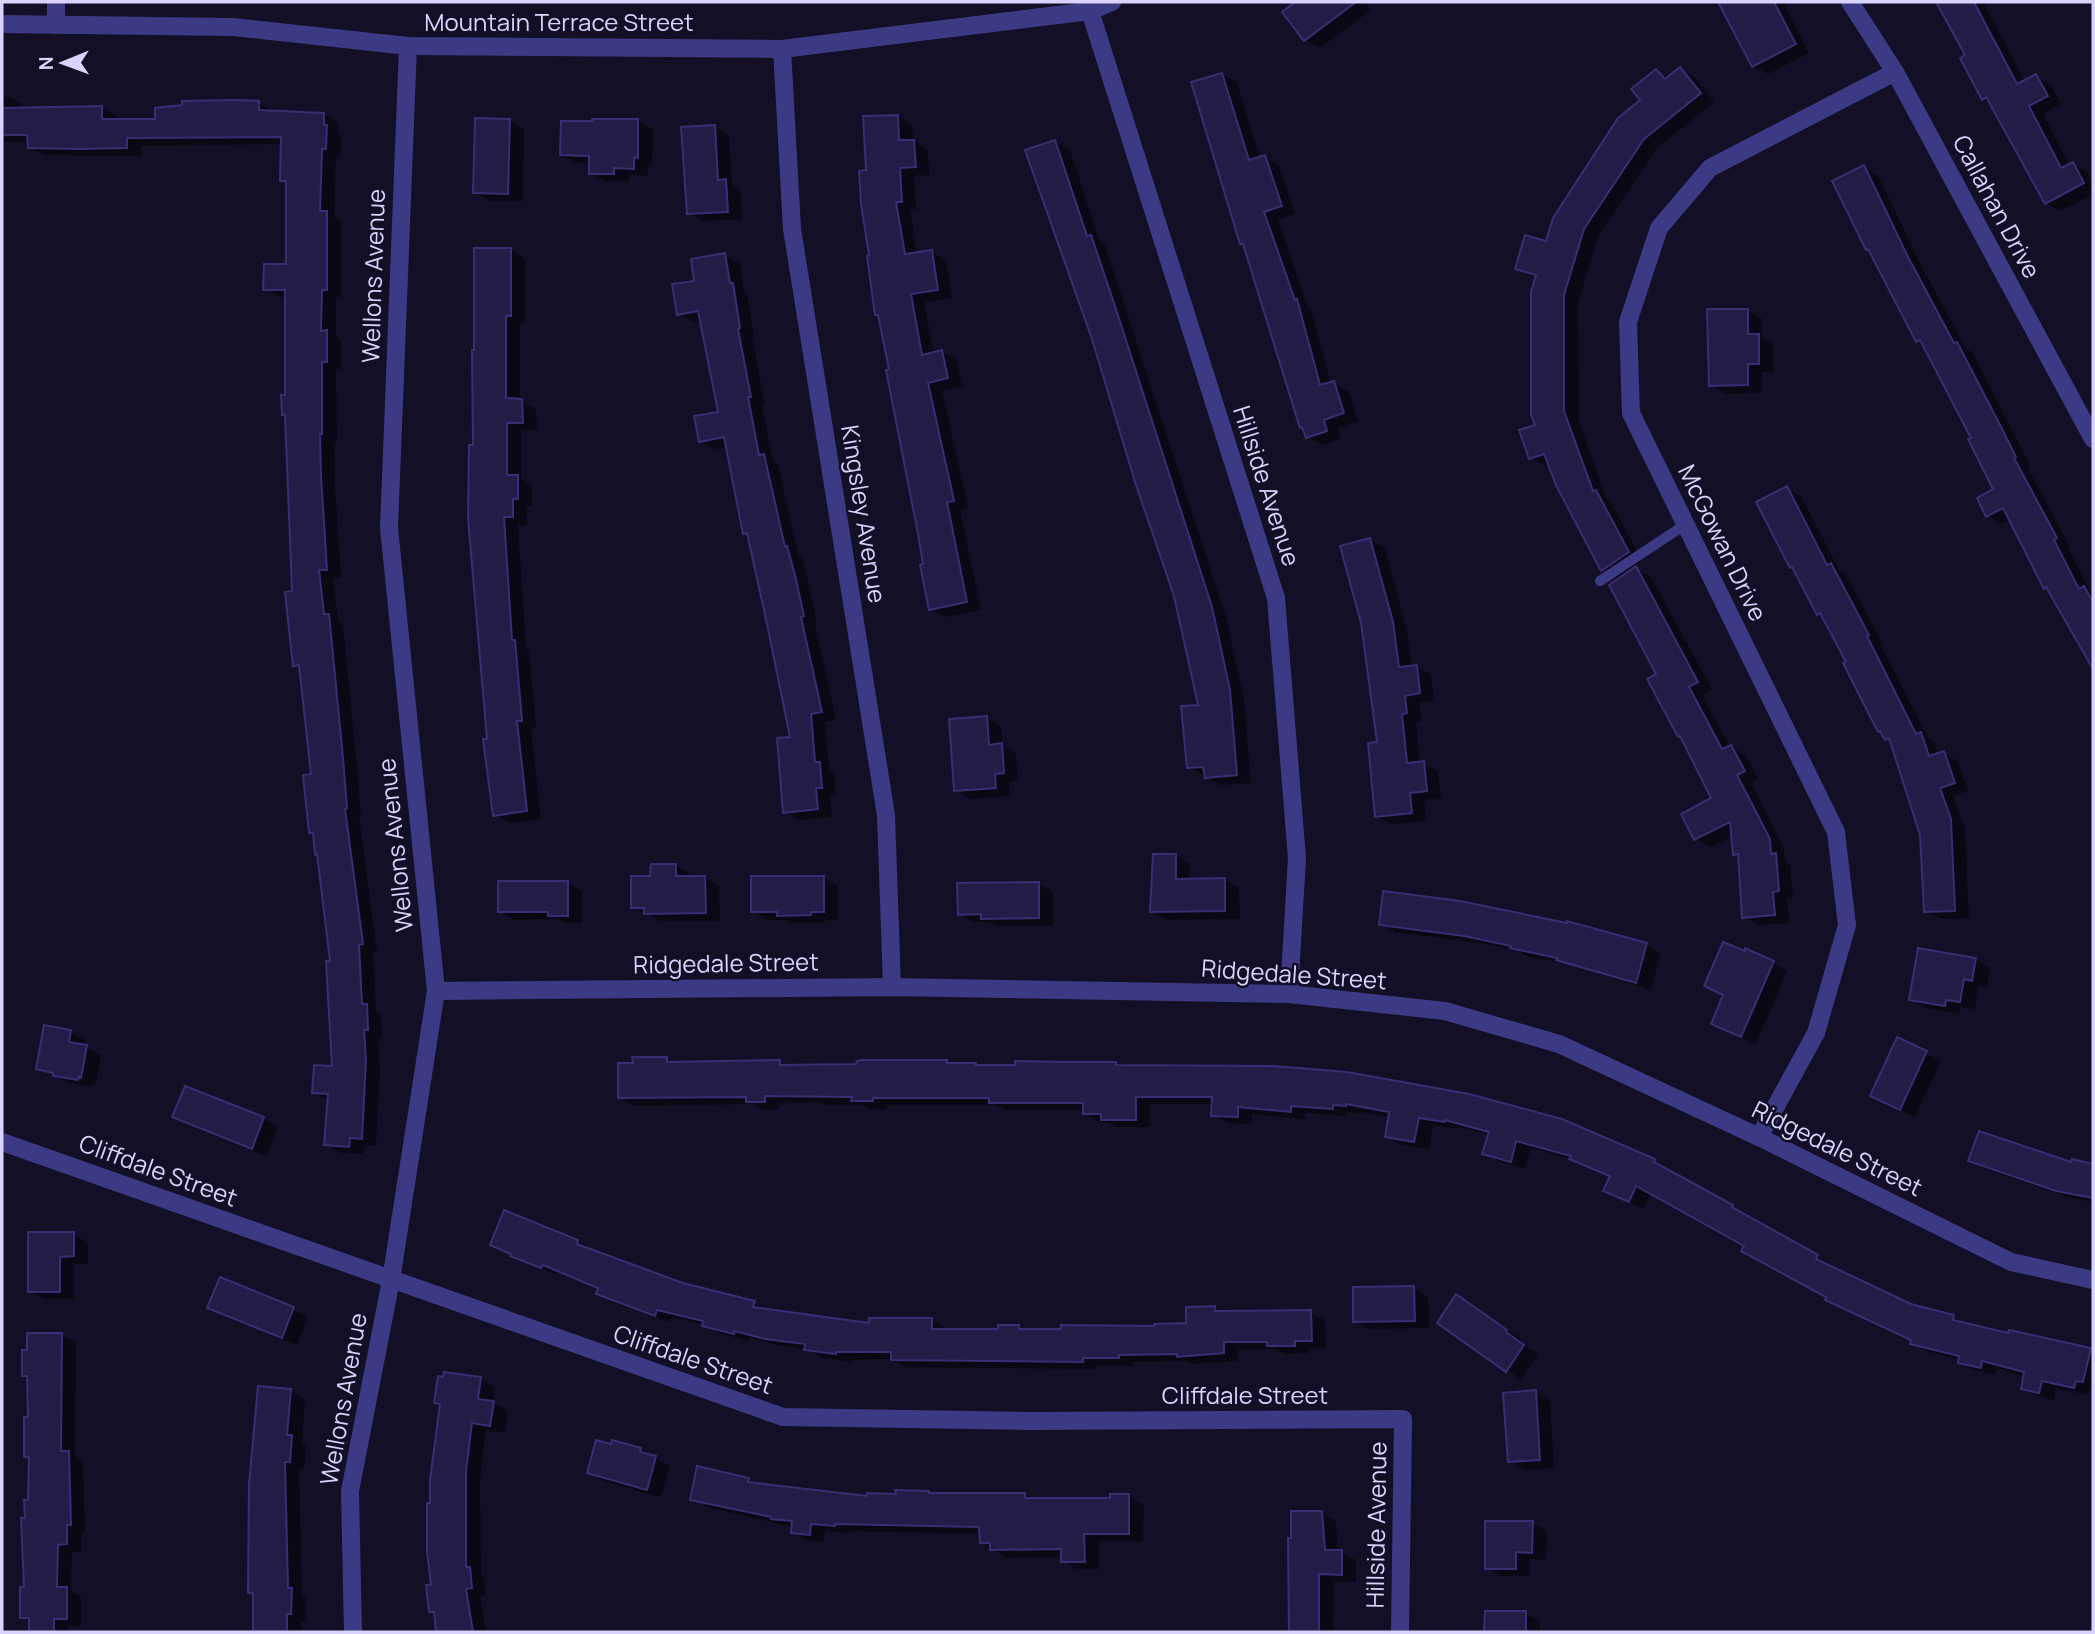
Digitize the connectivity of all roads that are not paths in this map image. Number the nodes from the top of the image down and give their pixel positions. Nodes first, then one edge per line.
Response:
1 (55, 2) edge
2 (1112, 2) edge
3 (1850, 2) edge
4 (1090, 11) junction
5 (2, 24) edge
6 (56, 25) junction
7 (408, 47) junction
8 (782, 49) junction
9 (1895, 72) junction
10 (2093, 439) edge
11 (1686, 524) junction
12 (1600, 581) dead end
13 (892, 987) junction
14 (436, 991) junction
15 (1289, 994) junction
16 (1759, 1137) junction
17 (2, 1142) edge
18 (391, 1280) junction
19 (2093, 1280) edge
20 (1403, 1419) joint
21 (353, 1632) edge
22 (1400, 1632) edge

1 - 6 street
2 - 4 street, Mountain Terrace Street
3 - 9 street, Callahan Drive
4 - 8 street, Mountain Terrace Street
4 - 15 street, Hillside Avenue
5 - 6 street, Mountain Terrace Street
6 - 7 street, Mountain Terrace Street
7 - 8 street, Mountain Terrace Street
7 - 14 street, Wellons Avenue
8 - 13 street, Kingsley Avenue
9 - 10 street, Callahan Drive
9 - 11 street, McGowan Drive
11 - 12 lane
11 - 16 street, McGowan Drive
13 - 14 street, Ridgedale Street
13 - 15 street, Ridgedale Street
14 - 18 street, Wellons Avenue
15 - 16 street, Ridgedale Street
16 - 19 street, Ridgedale Street
17 - 18 street, Cliffdale Street
18 - 20 street, Cliffdale Street
18 - 21 street, Wellons Avenue
20 - 22 street, Hillside Avenue

